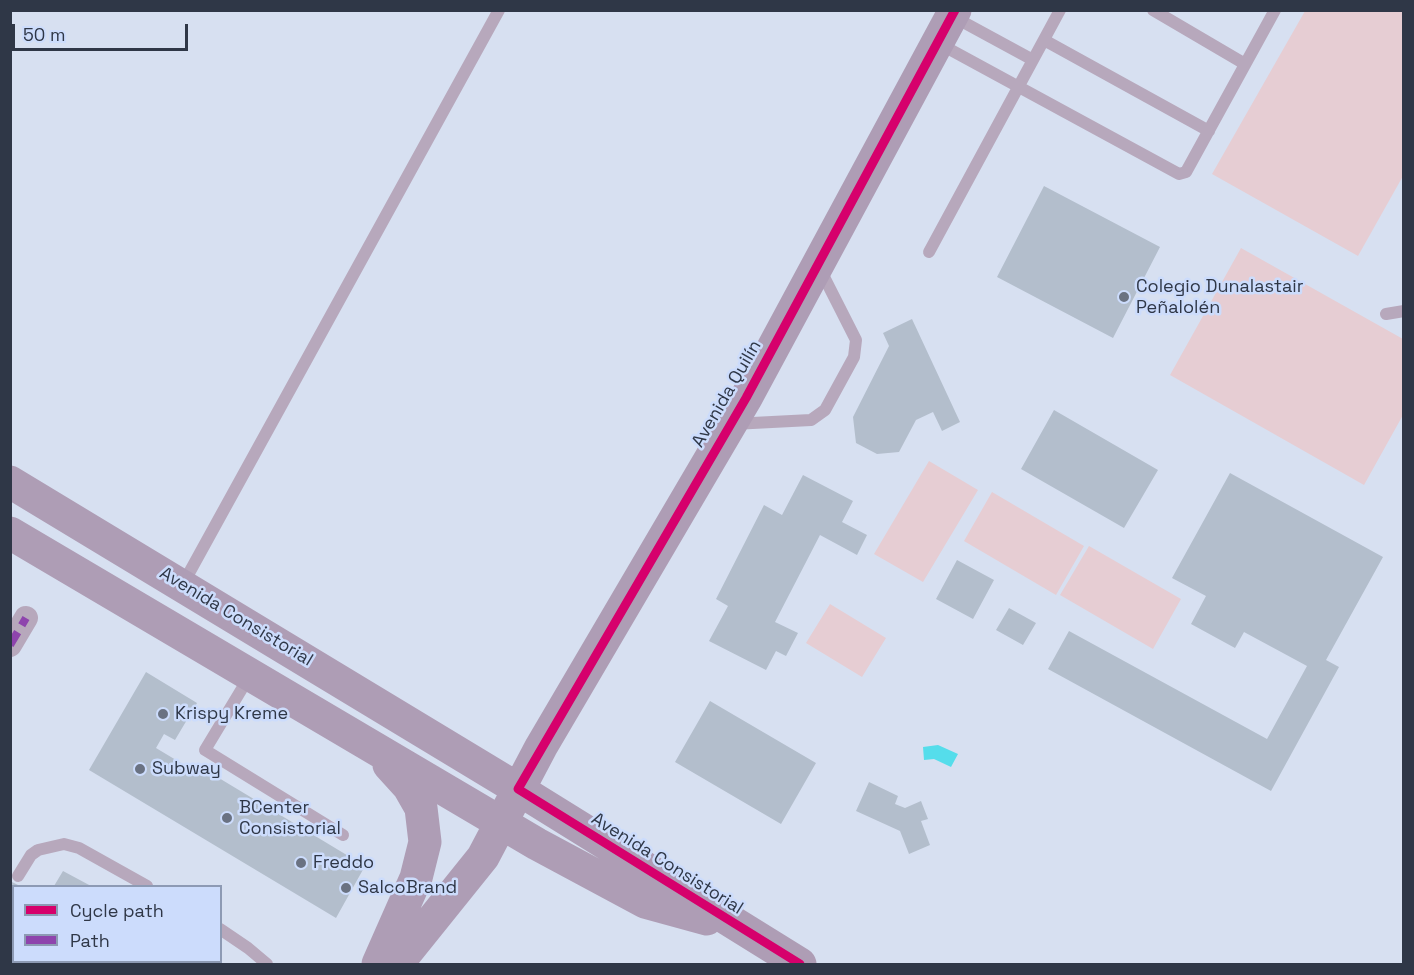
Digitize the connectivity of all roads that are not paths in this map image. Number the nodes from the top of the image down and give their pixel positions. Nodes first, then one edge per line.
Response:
1 (499, 10) edge
2 (1060, 10) edge
3 (1153, 10) edge
4 (1274, 11) edge
5 (948, 23) edge
6 (1044, 40) junction
7 (1033, 60) junction
8 (1245, 64) junction
9 (1019, 87) junction
10 (1209, 130) junction
11 (928, 252) dead end
12 (818, 265) junction
13 (1404, 311) edge
14 (1386, 314) dead end
15 (730, 424) junction
16 (10, 482) edge
17 (80, 524) junction
18 (10, 532) edge
19 (54, 558) junction
20 (183, 584) junction
21 (26, 618) dead end
22 (10, 645) edge
23 (251, 674) junction
24 (369, 744) junction
25 (518, 789) junction
26 (500, 823) junction
27 (343, 835) dead end
28 (18, 876) dead end
29 (145, 885) edge
30 (463, 885) junction
31 (735, 926) junction
32 (222, 929) edge
33 (267, 964) edge
34 (378, 964) edge
35 (397, 964) edge
36 (422, 964) edge
37 (800, 964) edge

1 - 20 lane
2 - 6 lane
3 - 8 lane
4 - 8 lane
5 - 7 lane
5 - 9 lane
5 - 12 main road, Avenida Quilín
6 - 7 lane
6 - 10 lane
7 - 9 lane
8 - 10 lane
9 - 10 lane
9 - 11 lane
12 - 15 main road, Avenida Quilín
12 - 15 lane
13 - 14 lane
15 - 25 main road, Avenida Quilín
16 - 17 main road, Avenida Consistorial
17 - 19 main road
17 - 20 main road, Avenida Consistorial
18 - 19 main road, Avenida Consistorial
19 - 23 main road, Avenida Consistorial
20 - 25 main road, Avenida Consistorial
21 - 22 street
23 - 24 main road, Avenida Consistorial
23 - 27 lane
24 - 26 main road, Avenida Consistorial
24 - 34 main road
25 - 26 main road, Avenida Quilín
25 - 31 main road, Avenida Consistorial
26 - 30 main road, Avenida Quilín
26 - 31 main road, Avenida Consistorial
28 - 29 lane
30 - 35 main road, Avenida Quilín
30 - 36 main road, Avenida Quilín
31 - 37 main road, Avenida Consistorial
32 - 33 lane

